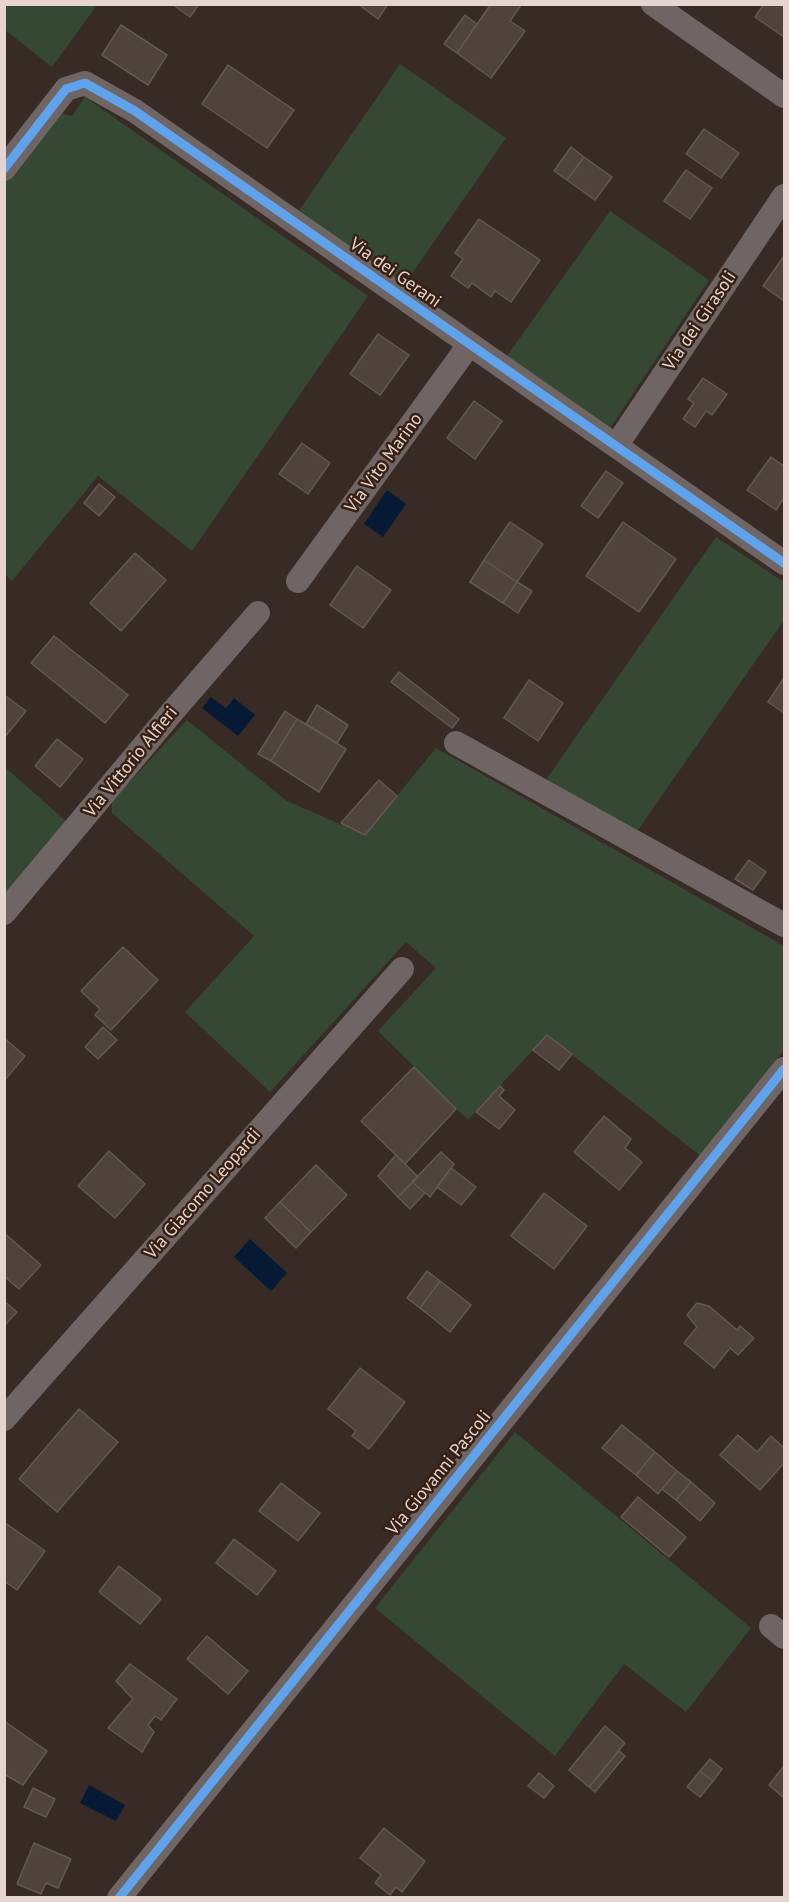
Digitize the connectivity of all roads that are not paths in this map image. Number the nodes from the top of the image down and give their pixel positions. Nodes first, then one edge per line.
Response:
1 (653, 4) edge
2 (784, 96) edge
3 (4, 169) edge
4 (784, 196) edge
5 (469, 345) junction
6 (616, 447) junction
7 (784, 563) edge
8 (298, 581) dead end
9 (258, 613) dead end
10 (456, 743) dead end
11 (4, 913) edge
12 (784, 925) edge
13 (402, 969) dead end
14 (784, 1069) edge
15 (4, 1419) edge
16 (119, 1898) edge

1 - 2 street
3 - 5 street, Via dei Gerani
4 - 6 street, Via dei Girasoli
5 - 6 street, Via dei Gerani
5 - 8 street, Via Vito Marino
6 - 7 street, Via dei Gerani
9 - 11 street, Via Vittorio Alfieri
10 - 12 street
13 - 15 street, Via Giacomo Leopardi
14 - 16 street, Via Giovanni Pascoli

